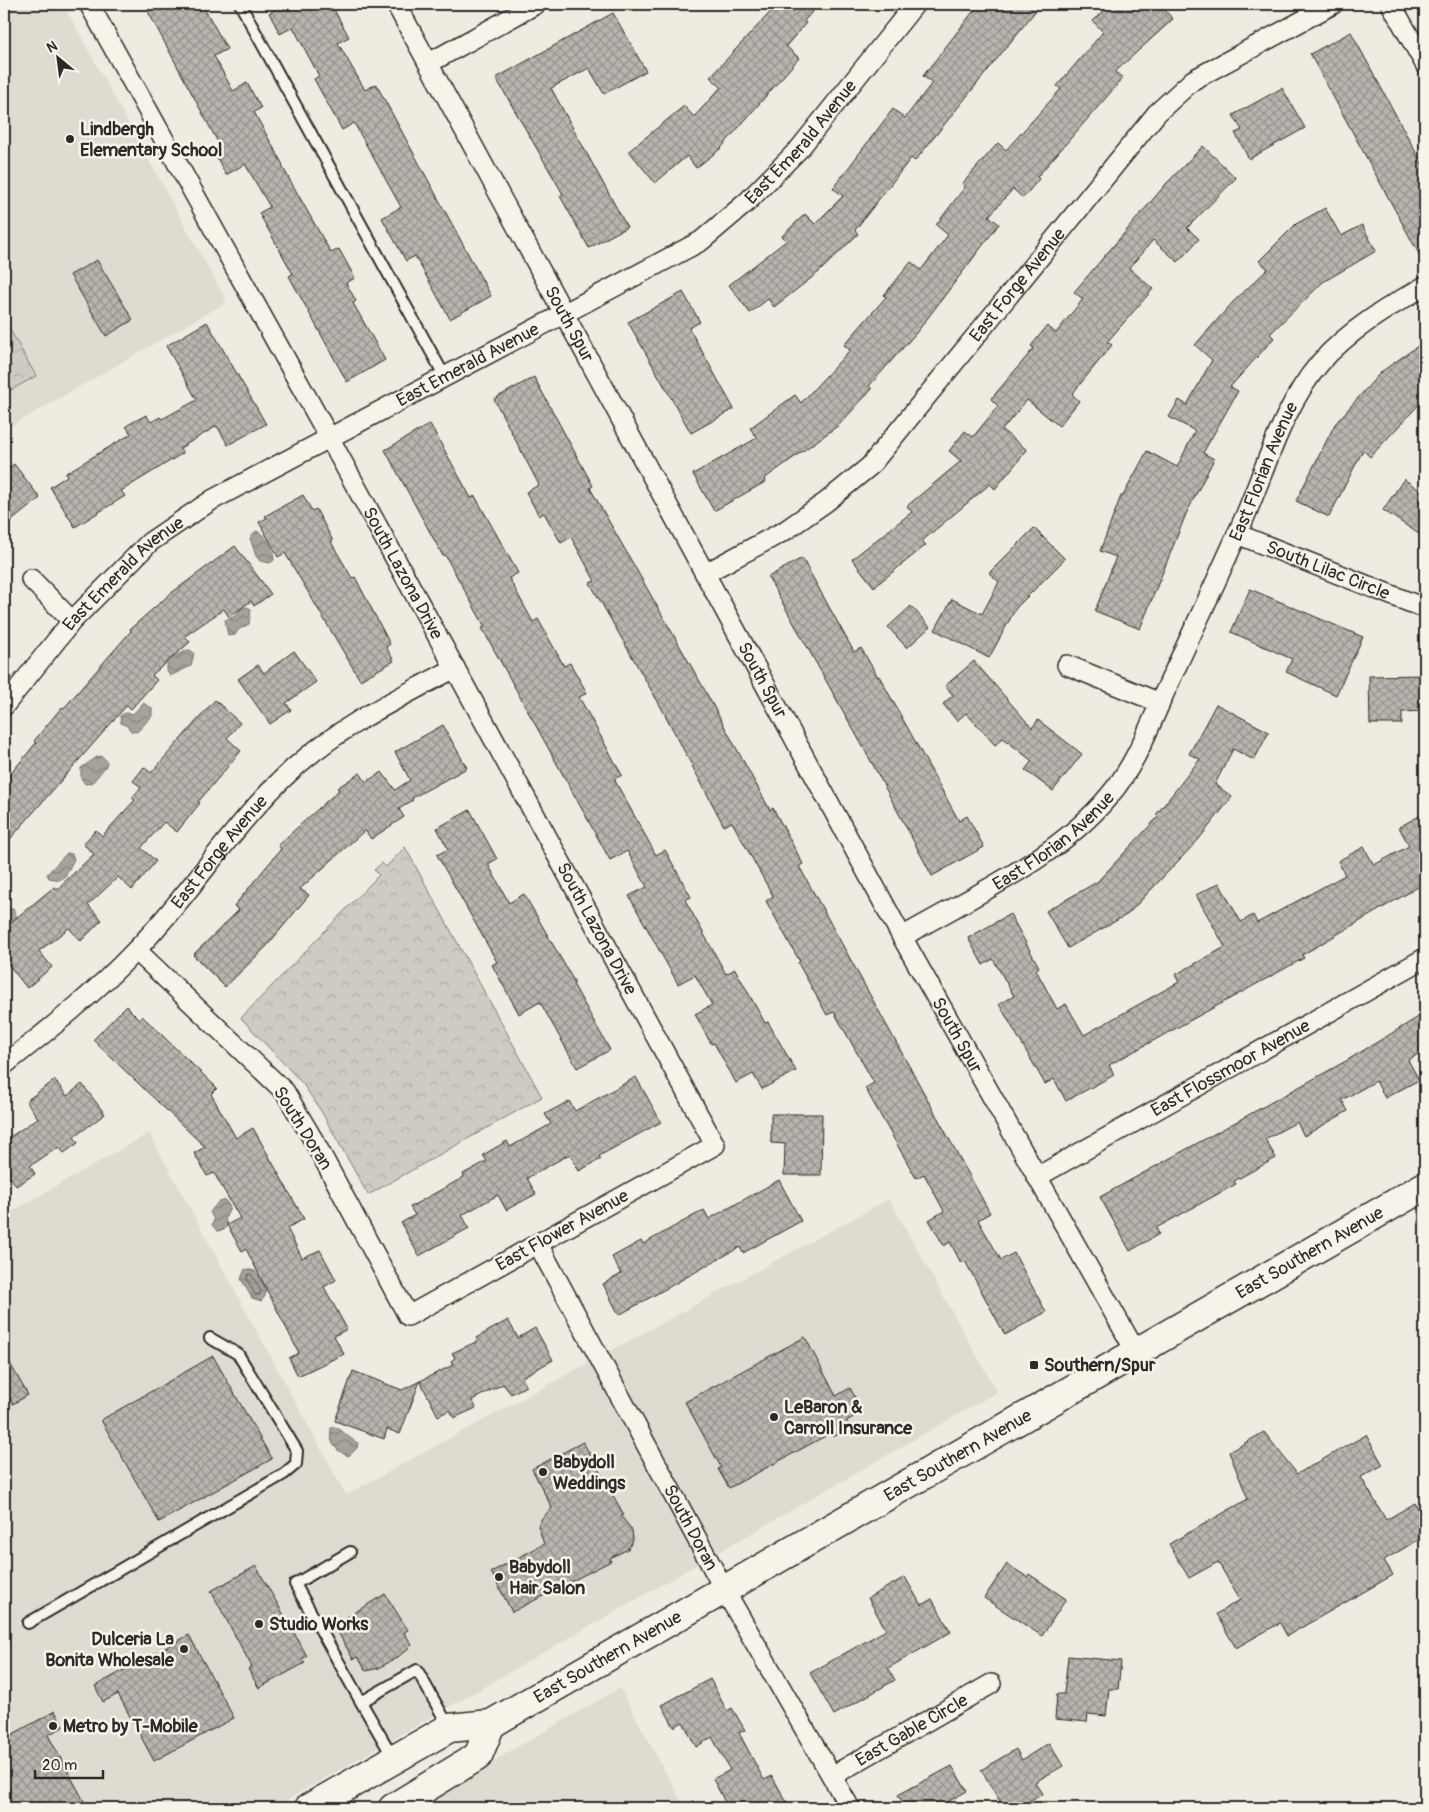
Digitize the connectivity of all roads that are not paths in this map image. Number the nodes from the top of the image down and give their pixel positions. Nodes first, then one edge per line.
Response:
1 (89, 4) edge
2 (240, 4) edge
3 (396, 4) edge
4 (536, 4) edge
5 (915, 4) edge
6 (1333, 4) edge
7 (1390, 4) edge
8 (429, 63) junction
9 (1425, 64) edge
10 (1425, 286) edge
11 (562, 314) junction
12 (445, 377) junction
13 (330, 439) junction
14 (1237, 534) junction
15 (706, 573) junction
16 (30, 579) dead end
17 (1419, 606) dead end
18 (72, 621) junction
19 (1067, 665) dead end
20 (455, 668) junction
21 (1160, 703) junction
22 (4, 706) edge
23 (902, 937) junction
24 (136, 950) junction
25 (1425, 958) edge
26 (4, 1065) edge
27 (715, 1145) joint
28 (1037, 1177) junction
29 (1425, 1186) edge
30 (538, 1244) junction
31 (408, 1316) joint
32 (210, 1338) dead end
33 (1136, 1352) junction
34 (350, 1552) dead end
35 (724, 1589) junction
36 (28, 1623) dead end
37 (991, 1684) dead end
38 (361, 1702) junction
39 (491, 1724) junction
40 (449, 1728) junction
41 (394, 1760) junction
42 (832, 1776) junction
43 (309, 1808) edge
44 (342, 1808) edge
45 (393, 1808) edge
46 (850, 1808) edge

1 - 13 street, South Lazona Drive
2 - 12 lane
3 - 8 street, South Spur
4 - 8 street
5 - 11 street, East Emerald Avenue
6 - 15 street, East Forge Avenue
7 - 9 street
8 - 11 street, South Spur
10 - 14 street, East Florian Avenue
11 - 12 street, East Emerald Avenue
11 - 15 street, South Spur
12 - 13 street, East Emerald Avenue
13 - 18 street, East Emerald Avenue
13 - 20 street, South Lazona Drive
14 - 17 street, South Lilac Circle
14 - 21 street, East Florian Avenue
15 - 23 street, South Spur
16 - 18 street
18 - 22 street, East Emerald Avenue
19 - 21 street
20 - 24 street, East Forge Avenue
20 - 27 street, South Lazona Drive
21 - 23 street, East Florian Avenue
23 - 28 street, South Spur
24 - 26 street, East Forge Avenue
24 - 31 street, South Doran
25 - 28 street, East Flossmoor Avenue
27 - 30 street, East Flower Avenue
28 - 33 street, South Spur
29 - 33 main road, East Southern Avenue
30 - 31 street, East Flower Avenue
30 - 35 street, South Doran
32 - 36 lane
33 - 35 main road, East Southern Avenue
34 - 38 lane
35 - 39 main road, East Southern Avenue
35 - 42 street, South Doran
37 - 42 street, East Gable Circle
38 - 40 lane
38 - 41 lane
39 - 40 main road, East Southern Avenue
39 - 45 main road
40 - 41 main road, East Southern Avenue
41 - 43 main road, East Southern Avenue
41 - 44 main road
42 - 46 street, South Doran

